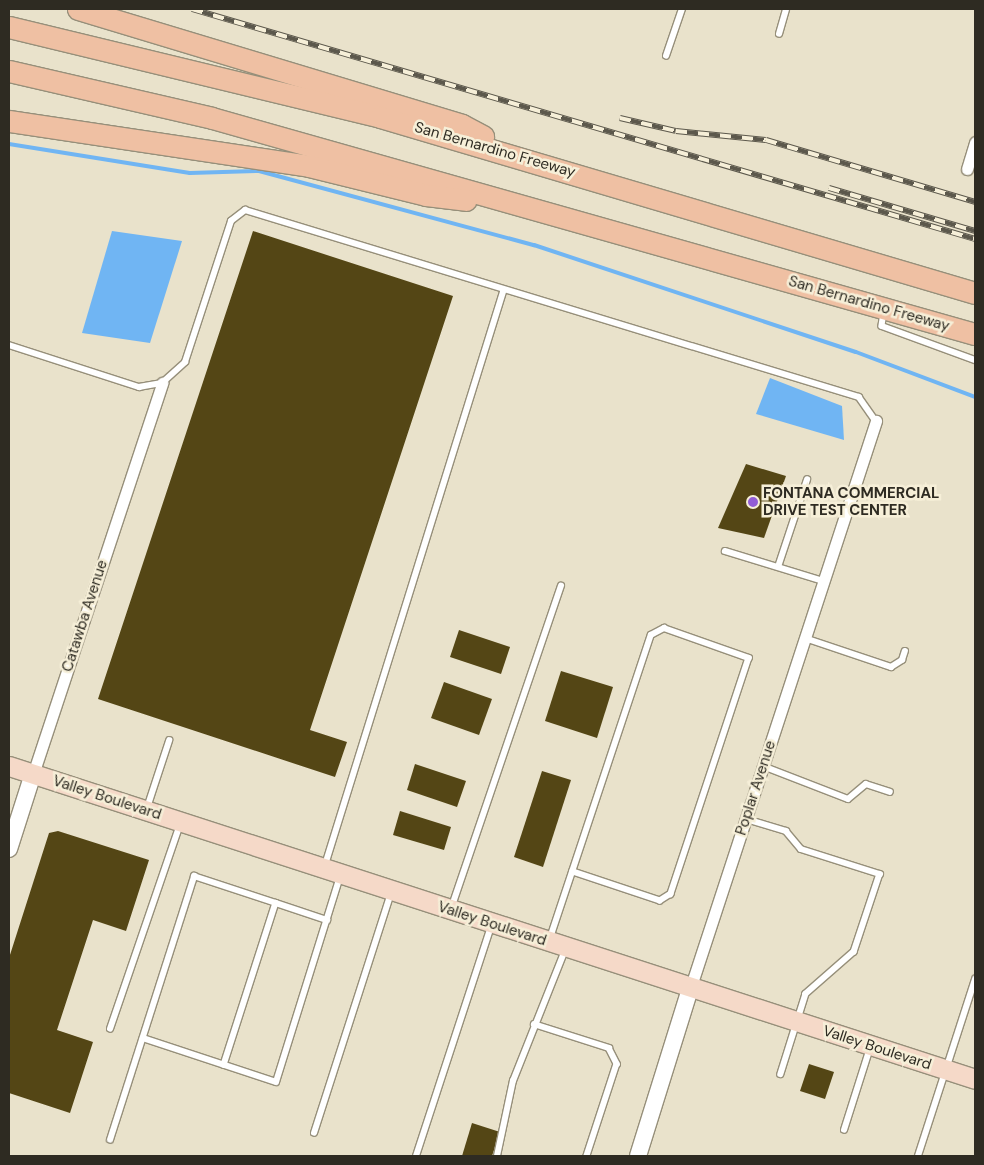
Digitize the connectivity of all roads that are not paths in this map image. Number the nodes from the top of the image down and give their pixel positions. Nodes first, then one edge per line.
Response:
1 (78, 9) edge
2 (682, 9) edge
3 (786, 9) edge
4 (9, 27) edge
5 (779, 34) dead end
6 (666, 56) dead end
7 (15, 73) edge
8 (9, 122) edge
9 (975, 142) edge
10 (527, 160) junction
11 (967, 169) dead end
12 (529, 207) junction
13 (503, 292) junction
14 (975, 293) edge
15 (885, 308) junction
16 (975, 334) edge
17 (9, 345) edge
18 (975, 360) edge
19 (162, 383) junction
20 (876, 421) joint
21 (807, 480) dead end
22 (725, 550) dead end
23 (778, 567) junction
24 (824, 581) junction
25 (560, 586) dead end
26 (805, 638) junction
27 (905, 651) dead end
28 (170, 741) dead end
29 (9, 766) edge
30 (763, 766) junction
31 (33, 774) junction
32 (890, 792) dead end
33 (146, 811) junction
34 (746, 819) junction
35 (180, 822) junction
36 (9, 849) edge
37 (332, 872) junction
38 (573, 872) junction
39 (392, 891) junction
40 (276, 902) junction
41 (451, 910) junction
42 (327, 920) junction
43 (492, 924) junction
44 (557, 945) junction
45 (975, 979) edge
46 (690, 988) junction
47 (794, 1022) junction
48 (534, 1024) junction
49 (110, 1029) dead end
50 (143, 1038) junction
51 (870, 1046) junction
52 (224, 1065) junction
53 (946, 1070) junction
54 (781, 1074) dead end
55 (975, 1079) edge
56 (844, 1130) dead end
57 (314, 1133) dead end
58 (110, 1140) dead end
59 (416, 1156) edge
60 (497, 1156) edge
61 (587, 1156) edge
62 (638, 1156) edge
63 (918, 1156) edge

1 - 10 highway
2 - 6 lane
3 - 5 lane
4 - 10 highway, San Bernardino Freeway
7 - 12 highway, San Bernardino Freeway
8 - 12 highway
9 - 11 street
10 - 14 highway, San Bernardino Freeway
12 - 15 highway, San Bernardino Freeway
13 - 19 lane
13 - 20 lane
13 - 37 lane
15 - 16 highway, San Bernardino Freeway
15 - 18 lane
17 - 19 lane
19 - 31 street, Catawba Avenue
20 - 24 street, Poplar Avenue
21 - 23 lane
22 - 23 lane
23 - 24 lane
24 - 26 street, Poplar Avenue
25 - 41 lane
26 - 27 lane
26 - 30 street, Poplar Avenue
28 - 33 lane
29 - 31 main road, Valley Boulevard
30 - 32 lane
30 - 34 street, Poplar Avenue
31 - 33 main road, Valley Boulevard
31 - 36 street, Catawba Avenue
33 - 35 main road, Valley Boulevard
34 - 46 street, Poplar Avenue
34 - 47 lane
35 - 37 main road, Valley Boulevard
35 - 49 lane
37 - 39 main road, Valley Boulevard
37 - 42 lane
38 - 38 lane
38 - 44 lane
39 - 41 main road, Valley Boulevard
39 - 57 lane
40 - 42 lane
40 - 50 lane
40 - 52 lane
41 - 43 main road, Valley Boulevard
42 - 52 lane
43 - 44 main road, Valley Boulevard
43 - 59 lane
44 - 46 main road, Valley Boulevard
44 - 48 lane
45 - 53 lane
46 - 47 main road, Valley Boulevard
46 - 62 street, Poplar Avenue
47 - 51 main road, Valley Boulevard
47 - 54 lane
48 - 60 lane
48 - 61 lane
50 - 52 lane
50 - 58 lane
51 - 53 main road, Valley Boulevard
51 - 56 lane
53 - 55 main road, Valley Boulevard
53 - 63 lane

